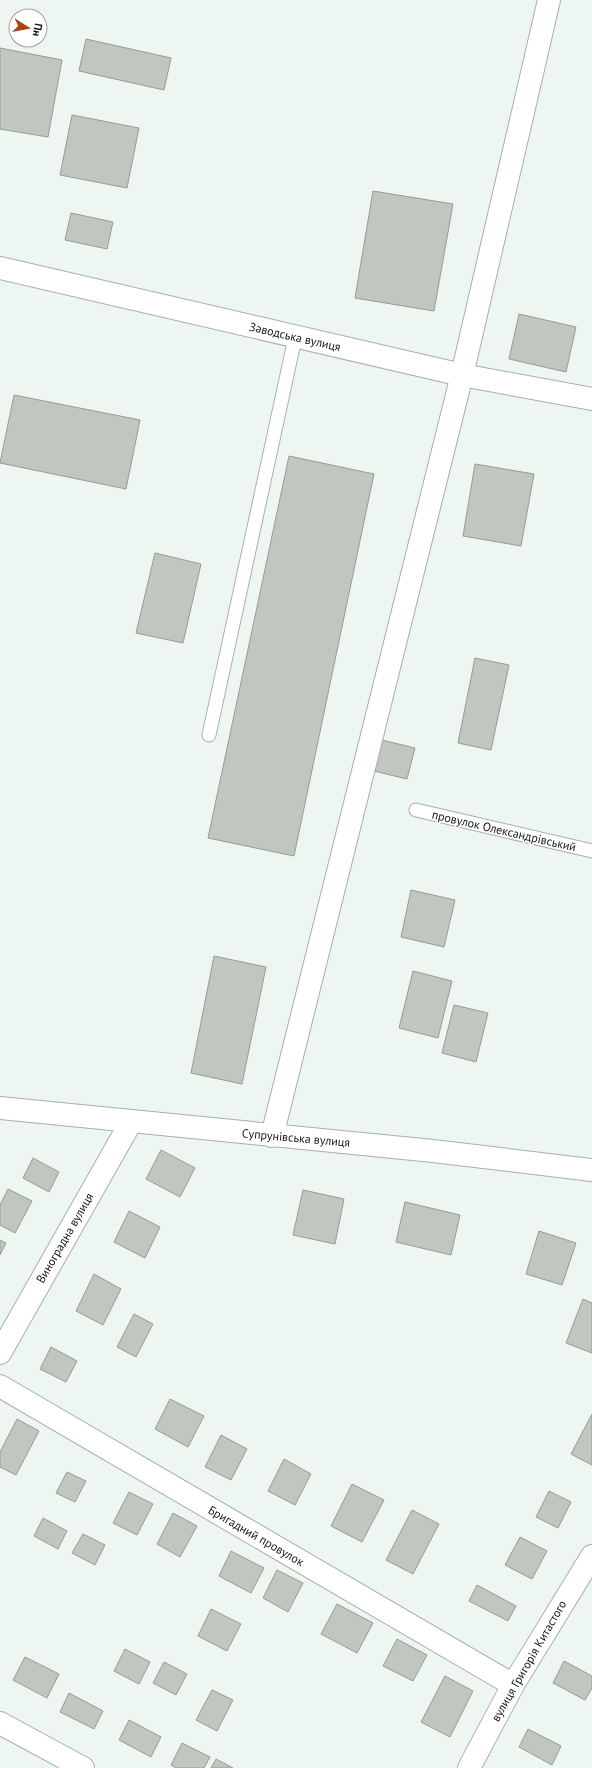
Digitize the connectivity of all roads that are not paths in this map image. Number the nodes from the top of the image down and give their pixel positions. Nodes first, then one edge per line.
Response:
1 (549, 0) edge
2 (0, 268) edge
3 (295, 338) junction
4 (462, 376) junction
5 (592, 399) edge
6 (209, 735) dead end
7 (416, 810) dead end
8 (592, 851) edge
9 (0, 1108) edge
10 (131, 1122) junction
11 (272, 1136) junction
12 (592, 1170) edge
13 (0, 1353) edge
14 (0, 1386) edge
15 (592, 1556) edge
16 (513, 1685) junction
17 (0, 1723) edge
18 (83, 1768) edge
19 (469, 1768) edge

1 - 4 street
2 - 3 street, Заводська вулиця
3 - 4 street, Заводська вулиця
3 - 6 lane
4 - 5 street, Заводська вулиця
4 - 11 street
7 - 8 lane, провулок Олександрівський
9 - 10 street, Супрунівська вулиця
10 - 11 street, Супрунівська вулиця
10 - 13 street, Виноградна вулиця
11 - 12 street, Супрунівська вулиця
14 - 16 street, Бригадний провулок
15 - 16 street, вулиця Григорія Китастого
16 - 19 street, вулиця Григорія Китастого
17 - 18 street

